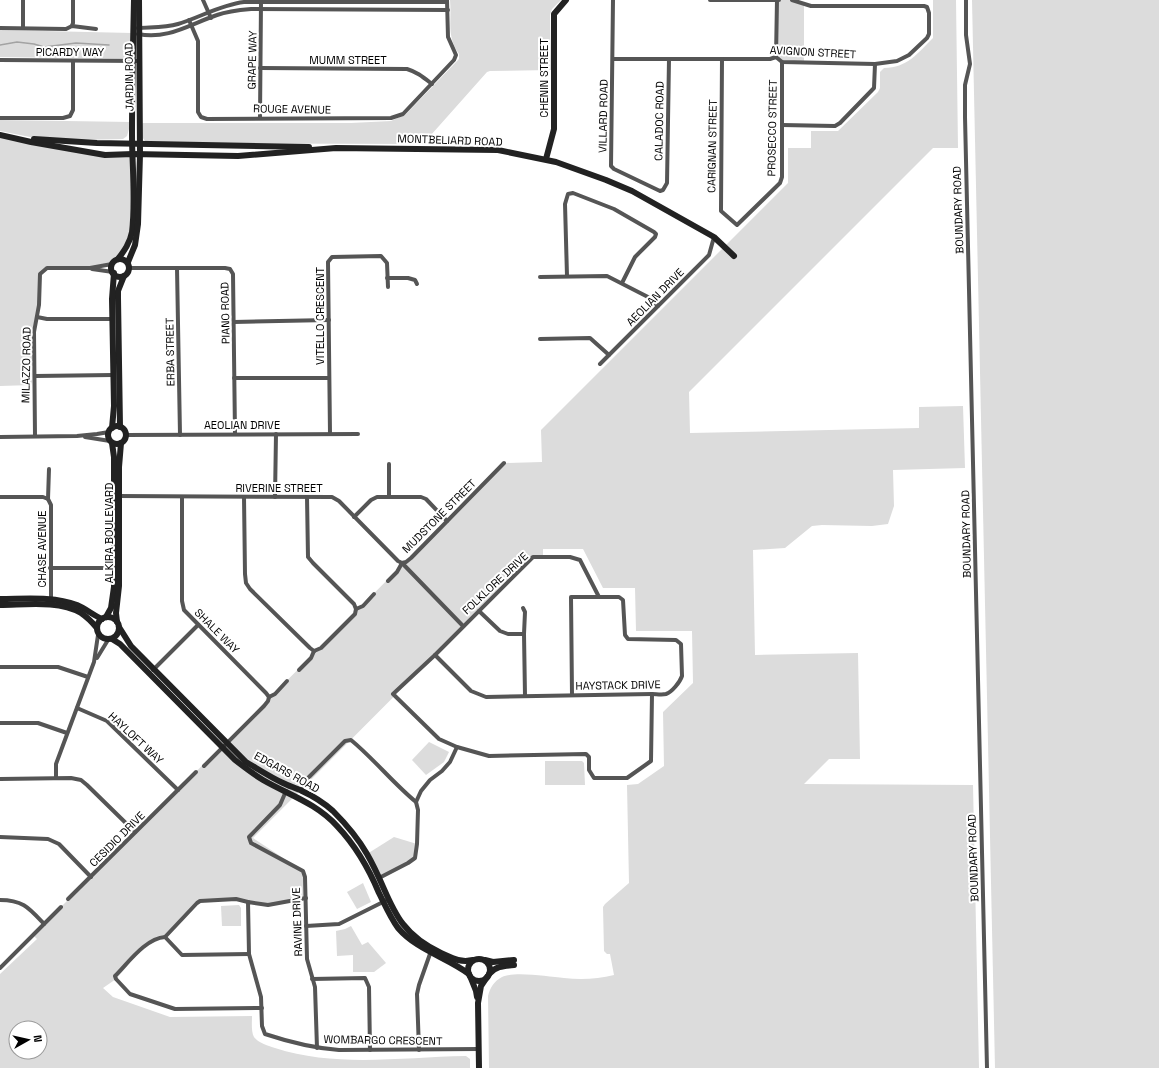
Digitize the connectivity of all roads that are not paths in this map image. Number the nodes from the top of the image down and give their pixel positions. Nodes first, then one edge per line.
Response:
1 (23, 0) edge
2 (73, 0) edge
3 (134, 0) edge
4 (139, 0) edge
5 (203, 0) edge
6 (566, 0) edge
7 (613, 0) edge
8 (710, 0) edge
9 (778, 0) edge
10 (792, 0) edge
11 (966, 0) edge
12 (335, 1) edge
13 (394, 1) edge
14 (447, 1) edge
15 (261, 2) junction
16 (261, 9) junction
17 (335, 9) junction
18 (394, 9) junction
19 (448, 10) junction
20 (208, 11) junction
21 (211, 18) junction
22 (189, 20) junction
23 (72, 26) junction
24 (192, 26) junction
25 (0, 28) edge
26 (23, 28) junction
27 (96, 29) dead end
28 (137, 31) junction
29 (776, 57) junction
30 (613, 59) junction
31 (722, 59) junction
32 (0, 60) edge
33 (669, 60) junction
34 (73, 61) junction
35 (136, 61) junction
36 (782, 62) junction
37 (875, 64) junction
38 (260, 68) junction
39 (432, 84) junction
40 (0, 118) edge
41 (260, 118) junction
42 (782, 125) junction
43 (0, 133) edge
44 (132, 144) junction
45 (140, 144) junction
46 (336, 148) junction
47 (133, 154) junction
48 (140, 154) junction
49 (546, 159) junction
50 (667, 183) joint
51 (737, 225) joint
52 (714, 237) junction
53 (734, 256) dead end
54 (118, 259) junction
55 (112, 264) junction
56 (129, 265) junction
57 (90, 268) junction
58 (177, 268) junction
59 (113, 273) junction
60 (124, 276) junction
61 (567, 276) junction
62 (540, 277) dead end
63 (388, 278) junction
64 (622, 283) junction
65 (417, 284) dead end
66 (388, 287) dead end
67 (658, 306) junction
68 (37, 317) junction
69 (112, 319) junction
70 (329, 320) junction
71 (234, 322) junction
72 (540, 339) dead end
73 (609, 356) junction
74 (600, 364) dead end
75 (113, 375) junction
76 (35, 376) junction
77 (234, 378) junction
78 (329, 378) junction
79 (120, 427) junction
80 (110, 430) junction
81 (235, 434) junction
82 (276, 434) junction
83 (330, 434) junction
84 (358, 434) dead end
85 (180, 435) junction
86 (35, 436) junction
87 (77, 436) junction
88 (126, 436) junction
89 (0, 437) edge
90 (111, 442) junction
91 (121, 443) junction
92 (504, 463) dead end
93 (389, 464) dead end
94 (49, 469) dead end
95 (116, 496) junction
96 (389, 496) junction
97 (0, 497) edge
98 (182, 497) junction
99 (244, 497) junction
100 (276, 497) junction
101 (307, 497) junction
102 (48, 499) junction
103 (354, 517) junction
104 (447, 521) junction
105 (402, 562) junction
106 (50, 568) junction
107 (114, 568) junction
108 (388, 581) dead end
109 (374, 594) dead end
110 (599, 597) junction
111 (0, 599) edge
112 (51, 599) junction
113 (0, 605) edge
114 (524, 608) dead end
115 (356, 609) junction
116 (479, 611) junction
117 (104, 618) junction
118 (118, 625) junction
119 (198, 625) junction
120 (463, 626) junction
121 (96, 628) junction
122 (524, 634) junction
123 (98, 635) junction
124 (110, 639) junction
125 (314, 651) junction
126 (435, 655) junction
127 (94, 662) junction
128 (0, 667) edge
129 (299, 670) dead end
130 (152, 672) junction
131 (88, 677) junction
132 (287, 682) dead end
133 (652, 694) junction
134 (572, 695) junction
135 (524, 696) junction
136 (269, 697) junction
137 (77, 708) junction
138 (0, 723) edge
139 (67, 733) junction
140 (225, 745) junction
141 (458, 747) junction
142 (204, 766) dead end
143 (196, 772) dead end
144 (56, 778) junction
145 (0, 779) edge
146 (178, 790) junction
147 (301, 790) junction
148 (286, 791) junction
149 (416, 802) junction
150 (135, 832) junction
151 (0, 837) edge
152 (92, 877) junction
153 (379, 878) junction
154 (306, 898) junction
155 (68, 899) dead end
156 (0, 900) edge
157 (386, 901) junction
158 (248, 902) junction
159 (60, 907) dead end
160 (44, 924) junction
161 (306, 926) junction
162 (165, 937) junction
163 (431, 950) junction
164 (249, 954) junction
165 (484, 959) junction
166 (473, 960) junction
167 (0, 968) edge
168 (469, 975) junction
169 (488, 975) junction
170 (312, 979) junction
171 (478, 1003) junction
172 (262, 1008) junction
173 (317, 1048) junction
174 (479, 1049) junction
175 (370, 1050) junction
176 (419, 1050) junction
177 (480, 1068) edge
178 (987, 1068) edge

1 - 26 street
2 - 23 street
3 - 28 street, JARDIN ROAD
4 - 28 street, JARDIN ROAD
5 - 20 street
6 - 49 street, CHENIN STREET
7 - 30 street, VILLARD ROAD
8 - 9 street
9 - 29 street
10 - 37 street, AVIGNON STREET
11 - 178 street, BOUNDARY ROAD
12 - 13 street
12 - 15 street
12 - 17 street
13 - 14 street
13 - 18 street
14 - 19 street
15 - 16 street, GRAPE WAY
15 - 20 street
16 - 17 street
16 - 21 street
16 - 38 street, GRAPE WAY
17 - 18 street
18 - 19 street
19 - 39 street, ROUGE AVENUE
20 - 21 street
20 - 22 street
21 - 24 street
22 - 24 street, ROUGE AVENUE
22 - 28 street
23 - 26 street
23 - 27 street
24 - 28 street
24 - 41 street, ROUGE AVENUE
25 - 26 street
28 - 35 street, JARDIN ROAD
29 - 31 street, AVIGNON STREET
29 - 36 street, AVIGNON STREET
30 - 33 street, AVIGNON STREET
30 - 50 street, VILLARD ROAD
31 - 33 street, AVIGNON STREET
31 - 51 street, CARIGNAN STREET
32 - 34 street, PICARDY WAY
33 - 50 street, CALADOC ROAD
34 - 35 street, PICARDY WAY
34 - 40 street
35 - 44 street, JARDIN ROAD
35 - 45 street, JARDIN ROAD
36 - 37 street, AVIGNON STREET
36 - 42 street, PROSECCO STREET
37 - 42 street
38 - 39 street, MUMM STREET
38 - 41 street, GRAPE WAY
39 - 41 street, ROUGE AVENUE
42 - 51 street, PROSECCO STREET
43 - 44 street
43 - 47 street, MONTBELIARD ROAD
44 - 45 street
44 - 47 street, JARDIN ROAD
45 - 46 street
45 - 48 street, JARDIN ROAD
46 - 48 street, MONTBELIARD ROAD
46 - 49 street, MONTBELIARD ROAD
47 - 48 street, MONTBELIARD ROAD
47 - 54 street
48 - 56 street
49 - 52 street, MONTBELIARD ROAD
52 - 53 street, MONTBELIARD ROAD
52 - 67 street, AEOLIAN DRIVE
54 - 55 street
54 - 56 street
55 - 57 street, MILAZZO ROAD
55 - 59 street
56 - 58 street, PIANO ROAD
56 - 60 street
57 - 59 street, MILAZZO ROAD
57 - 68 street, MILAZZO ROAD
58 - 71 street, PIANO ROAD
58 - 85 street, ERBA STREET
59 - 60 street
59 - 69 street
60 - 79 street
61 - 62 street
61 - 64 street
61 - 64 street
63 - 65 street
63 - 66 street, VITELLO CRESCENT
63 - 70 street, VITELLO CRESCENT
64 - 67 street
67 - 73 street, AEOLIAN DRIVE
68 - 69 street
68 - 76 street, MILAZZO ROAD
69 - 75 street
70 - 71 street
70 - 78 street, VITELLO CRESCENT
71 - 77 street, PIANO ROAD
72 - 73 street
73 - 74 street, AEOLIAN DRIVE
75 - 76 street
75 - 80 street
76 - 86 street, MILAZZO ROAD
77 - 78 street
77 - 81 street, PIANO ROAD
78 - 83 street, VITELLO CRESCENT
79 - 80 street
79 - 88 street
80 - 87 street
80 - 90 street
81 - 82 street, AEOLIAN DRIVE
81 - 85 street, AEOLIAN DRIVE
82 - 83 street, AEOLIAN DRIVE
82 - 100 street
83 - 84 street, AEOLIAN DRIVE
85 - 88 street, AEOLIAN DRIVE
86 - 87 street
86 - 89 street
87 - 90 street
88 - 91 street
90 - 91 street
90 - 95 street, ALKIRA BOULEVARD
91 - 95 street, ALKIRA BOULEVARD
92 - 104 street, MUDSTONE STREET
93 - 96 street
94 - 102 street, CHASE AVENUE
95 - 98 street, RIVERINE STREET
95 - 107 street, ALKIRA BOULEVARD
95 - 118 street, ALKIRA BOULEVARD
96 - 103 street
96 - 104 street
97 - 102 street, CHASE AVENUE
98 - 99 street, RIVERINE STREET
98 - 119 street, SHALE WAY
99 - 100 street, RIVERINE STREET
99 - 125 street
100 - 101 street, RIVERINE STREET
101 - 103 street, RIVERINE STREET
101 - 115 street
102 - 106 street, CHASE AVENUE
103 - 105 street, RIVERINE STREET
104 - 105 street, MUDSTONE STREET
105 - 108 street, MUDSTONE STREET
105 - 120 street, RIVERINE STREET
106 - 107 street
106 - 112 street, CHASE AVENUE
107 - 117 street, ALKIRA BOULEVARD
109 - 115 street
110 - 116 street, FOLKLORE DRIVE
110 - 133 street, HAYSTACK DRIVE
110 - 134 street
111 - 112 street
112 - 117 street
113 - 121 street
114 - 122 street
115 - 125 street
116 - 120 street, FOLKLORE DRIVE
116 - 122 street
117 - 118 street
117 - 121 street
118 - 124 street
118 - 130 street, EDGARS ROAD
119 - 130 street
119 - 136 street, SHALE WAY
120 - 126 street, FOLKLORE DRIVE
121 - 123 street
122 - 135 street
123 - 124 street
123 - 127 street
124 - 127 street
124 - 130 street, EDGARS ROAD
125 - 129 street
126 - 135 street, HAYSTACK DRIVE
126 - 141 street, FOLKLORE DRIVE
127 - 131 street
128 - 131 street
130 - 140 street, EDGARS ROAD
131 - 137 street
132 - 136 street
133 - 134 street, HAYSTACK DRIVE
133 - 141 street
134 - 135 street, HAYSTACK DRIVE
136 - 140 street
137 - 139 street
137 - 146 street, HAYLOFT WAY
138 - 139 street
139 - 144 street
140 - 142 street
140 - 147 street, EDGARS ROAD
140 - 148 street, EDGARS ROAD
141 - 149 street
143 - 146 street, CESIDIO DRIVE
144 - 145 street
144 - 150 street
146 - 150 street, CESIDIO DRIVE
147 - 149 street
147 - 153 street, EDGARS ROAD
148 - 154 street, RAVINE DRIVE
148 - 157 street, EDGARS ROAD
149 - 153 street
150 - 152 street, CESIDIO DRIVE
151 - 152 street, CESIDIO DRIVE
152 - 155 street
153 - 157 street, EDGARS ROAD
154 - 158 street
154 - 161 street, RAVINE DRIVE
156 - 160 street
157 - 161 street
157 - 163 street, EDGARS ROAD
158 - 162 street
158 - 164 street, WOMBARGO CRESCENT
159 - 160 street
160 - 167 street
161 - 170 street, RAVINE DRIVE
162 - 164 street
162 - 172 street
163 - 166 street, EDGARS ROAD
163 - 168 street, EDGARS ROAD
163 - 176 street
164 - 172 street, WOMBARGO CRESCENT
165 - 166 street
165 - 169 street
165 - 169 street
166 - 168 street
168 - 169 street
168 - 171 street
169 - 171 street
170 - 173 street, RAVINE DRIVE
170 - 175 street
171 - 174 street
172 - 173 street, WOMBARGO CRESCENT
173 - 175 street, WOMBARGO CRESCENT
174 - 176 street, WOMBARGO CRESCENT
174 - 177 street
175 - 176 street, WOMBARGO CRESCENT

